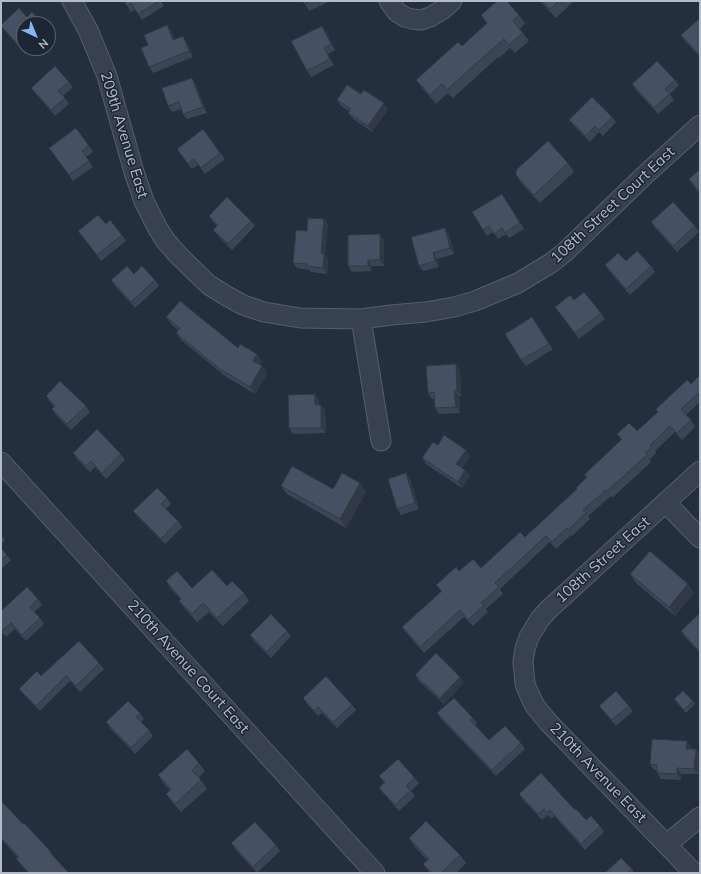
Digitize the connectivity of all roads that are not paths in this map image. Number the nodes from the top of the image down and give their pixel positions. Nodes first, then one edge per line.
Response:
1 (72, 1) edge
2 (389, 1) edge
3 (452, 1) edge
4 (700, 125) edge
5 (361, 319) junction
6 (381, 441) dead end
7 (1, 462) edge
8 (700, 471) edge
9 (666, 503) junction
10 (700, 538) edge
11 (523, 661) joint
12 (700, 817) edge
13 (667, 844) junction
14 (375, 873) edge
15 (694, 873) edge

1 - 5 street, 209th Avenue East
2 - 3 street
4 - 5 street, 108th Street Court East
5 - 6 street
7 - 14 street, 210th Avenue Court East
8 - 9 street, 108th Street East
9 - 10 street
9 - 11 street, 108th Street East
11 - 13 street, 210th Avenue East
12 - 13 street
13 - 15 street, 210th Avenue East

